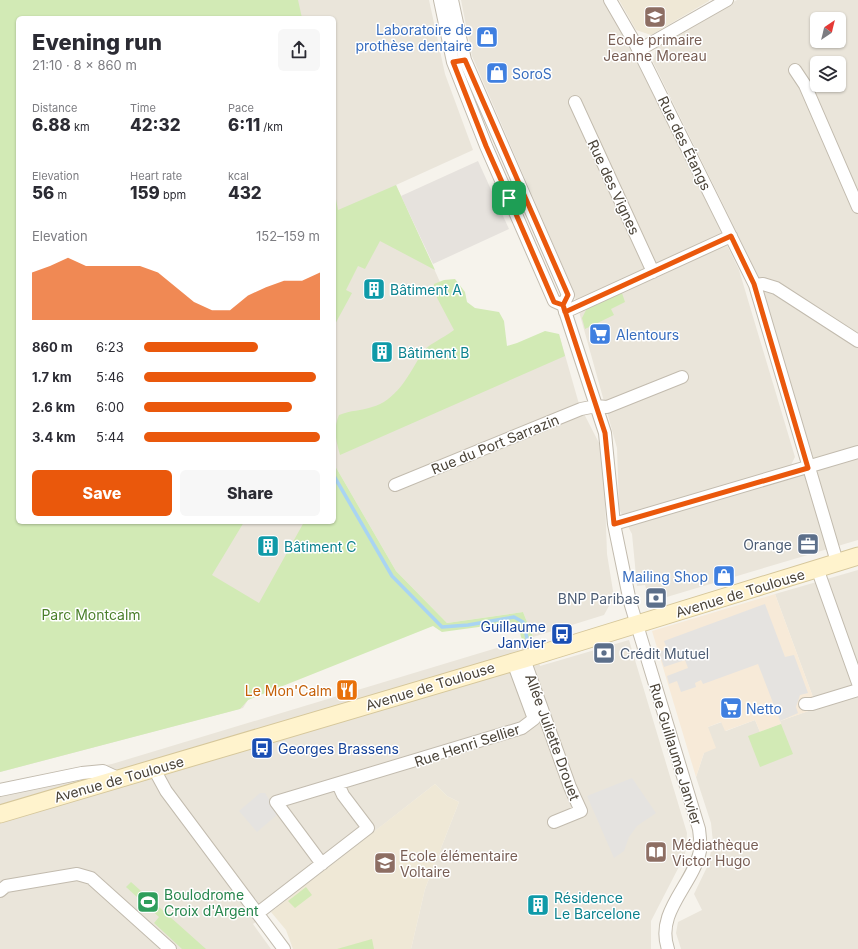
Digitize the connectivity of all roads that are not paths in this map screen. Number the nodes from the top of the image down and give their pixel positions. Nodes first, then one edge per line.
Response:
1 (440, 0) edge
2 (452, 0) edge
3 (610, 0) edge
4 (727, 0) edge
5 (639, 50) junction
6 (465, 60) junction
7 (453, 62) junction
8 (796, 70) dead end
9 (575, 102) dead end
10 (858, 207) edge
11 (731, 236) junction
12 (653, 272) junction
13 (754, 284) junction
14 (564, 308) junction
15 (858, 341) edge
16 (682, 377) dead end
17 (596, 406) junction
18 (858, 452) edge
19 (808, 468) junction
20 (395, 484) dead end
21 (614, 524) junction
22 (858, 556) edge
23 (837, 562) junction
24 (817, 568) junction
25 (636, 624) junction
26 (519, 660) junction
27 (858, 683) edge
28 (858, 690) edge
29 (805, 704) dead end
30 (154, 769) junction
31 (120, 779) junction
32 (338, 784) junction
33 (0, 790) edge
34 (0, 814) edge
35 (554, 822) dead end
36 (322, 864) junction
37 (0, 891) edge
38 (258, 913) junction
39 (170, 949) edge
40 (284, 949) edge
41 (668, 949) edge

1 - 7 street
2 - 6 street
3 - 5 street, Rue des Étangs
4 - 5 street
5 - 11 street, Rue des Étangs
6 - 7 street
6 - 14 street
7 - 14 street
8 - 10 street
9 - 12 street, Rue des Vignes
11 - 12 street
11 - 13 street, Rue des Étangs
12 - 14 street
13 - 15 street
13 - 19 street, Rue des Étangs
14 - 17 street, Rue Guillaume Janvier
16 - 17 street, Rue du Port Sarrazin
17 - 20 street, Rue du Port Sarrazin
17 - 21 street, Rue Guillaume Janvier
18 - 19 street
19 - 21 street
19 - 23 street, Rue des Étangs
21 - 25 street, Rue Guillaume Janvier
22 - 23 main road, Avenue de Toulouse
23 - 24 main road, Avenue de Toulouse
24 - 25 main road, Avenue de Toulouse
24 - 27 street
25 - 26 main road, Avenue de Toulouse
25 - 41 street, Rue Guillaume Janvier
26 - 30 main road, Avenue de Toulouse
26 - 32 street, Rue Henri Sellier
26 - 35 street, Allée Juliette Drouet
28 - 29 street
30 - 31 main road, Avenue de Toulouse
30 - 38 street
31 - 33 street
31 - 34 main road, Avenue de Toulouse
32 - 36 street
32 - 36 street, Rue Henri Sellier
36 - 38 street
37 - 39 street
38 - 40 street

